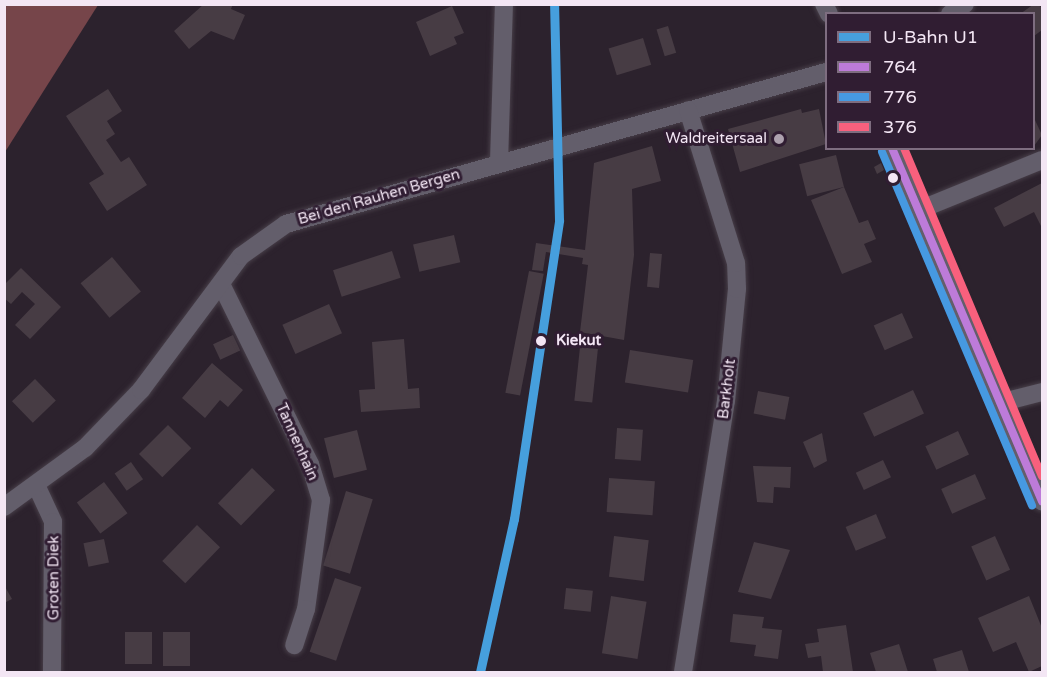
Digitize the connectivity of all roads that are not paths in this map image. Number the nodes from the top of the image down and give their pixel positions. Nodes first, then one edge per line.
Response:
1 (504, 4) edge
2 (825, 72) edge
3 (688, 110) junction
4 (893, 150) edge
5 (1042, 160) edge
6 (499, 162) junction
7 (918, 210) junction
8 (221, 284) junction
9 (1042, 392) edge
10 (999, 403) junction
11 (37, 487) junction
12 (1042, 502) edge
13 (4, 507) edge
14 (294, 645) dead end
15 (52, 672) edge
16 (683, 672) edge

1 - 6 street
2 - 3 street, Bei den Rauhen Bergen
3 - 6 street, Bei den Rauhen Bergen
3 - 16 street, Barkholt
4 - 7 street
5 - 7 street
6 - 8 street, Bei den Rauhen Bergen
7 - 10 street
8 - 11 street, Bei den Rauhen Bergen
8 - 14 street, Tannenhain
9 - 10 street
10 - 12 street
11 - 13 street, Bei den Rauhen Bergen
11 - 15 street, Groten Diek

